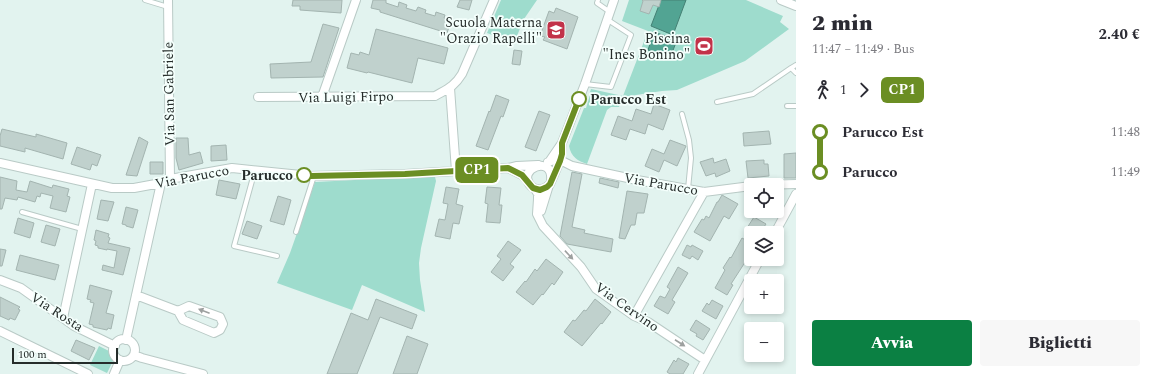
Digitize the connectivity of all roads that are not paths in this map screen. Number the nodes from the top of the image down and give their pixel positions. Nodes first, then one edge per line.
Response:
1 (145, 0) edge
2 (356, 0) edge
3 (494, 0) edge
4 (598, 0) edge
5 (614, 0) edge
6 (782, 0) edge
7 (169, 4) edge
8 (796, 6) edge
9 (609, 16) junction
10 (796, 65) edge
11 (791, 68) junction
12 (796, 73) edge
13 (585, 84) junction
14 (450, 88) junction
15 (258, 97) dead end
16 (322, 97) junction
17 (717, 102) dead end
18 (787, 106) dead end
19 (796, 106) edge
20 (682, 114) dead end
21 (562, 143) junction
22 (560, 161) junction
23 (0, 163) edge
24 (542, 164) junction
25 (572, 166) junction
26 (508, 168) junction
27 (255, 170) junction
28 (456, 171) junction
29 (555, 172) junction
30 (314, 176) junction
31 (170, 179) junction
32 (528, 181) junction
33 (161, 183) junction
34 (550, 183) junction
35 (92, 184) junction
36 (784, 184) edge
37 (796, 184) edge
38 (744, 187) edge
39 (535, 189) junction
40 (688, 189) junction
41 (704, 192) junction
42 (796, 194) edge
43 (22, 212) dead end
44 (543, 226) junction
45 (779, 226) edge
46 (82, 228) junction
47 (296, 232) dead end
48 (276, 256) dead end
49 (756, 266) edge
50 (0, 280) edge
51 (136, 295) junction
52 (178, 311) junction
53 (634, 316) junction
54 (63, 318) junction
55 (0, 331) edge
56 (126, 340) junction
57 (115, 346) junction
58 (134, 355) junction
59 (120, 360) junction
60 (705, 360) junction
61 (88, 374) edge
62 (114, 374) edge
63 (203, 374) edge
64 (698, 374) edge

1 - 7 lane, Via San Gabriele
2 - 16 street
3 - 14 street
4 - 9 lane
5 - 9 street
6 - 8 street
7 - 31 street, Via San Gabriele
9 - 13 street
9 - 13 lane
10 - 11 lane
11 - 12 lane
11 - 17 lane
13 - 21 street
14 - 16 street, Via Luigi Firpo
14 - 28 street
15 - 16 street, Via Luigi Firpo
18 - 19 lane
20 - 40 lane
21 - 22 street
21 - 24 street
21 - 25 street
22 - 24 street, Via Parucco
22 - 25 street, Via Parucco
22 - 29 street
23 - 35 street, Via Parucco
24 - 26 street, Via Parucco
24 - 32 street
24 - 34 street
25 - 29 street
25 - 40 street, Via Parucco
26 - 28 street, Via Parucco
26 - 32 street
27 - 30 street, Via Parucco
27 - 31 street, Via Parucco
27 - 48 lane
28 - 30 street, Via Parucco
29 - 34 street
30 - 47 lane
31 - 33 street, Via Parucco
32 - 39 street
33 - 35 street, Via Parucco
33 - 51 street
34 - 39 street
34 - 44 street
35 - 46 street
36 - 37 street
38 - 41 street, Via Parucco
39 - 44 street, Via Cervino
40 - 41 street, Via Parucco
41 - 53 street
42 - 45 street
43 - 46 lane
44 -> 53 street, Via Cervino
46 - 54 street
49 - 60 street
50 - 54 street, Via Rosta
51 - 52 street
51 - 56 street
52 -> 52 street
53 -> 60 street, Via Cervino
54 - 57 street, Via Rosta
55 - 61 street
56 - 57 street
56 - 58 street
57 - 59 street
58 - 59 street
58 - 63 street
59 - 62 street
60 - 64 street

